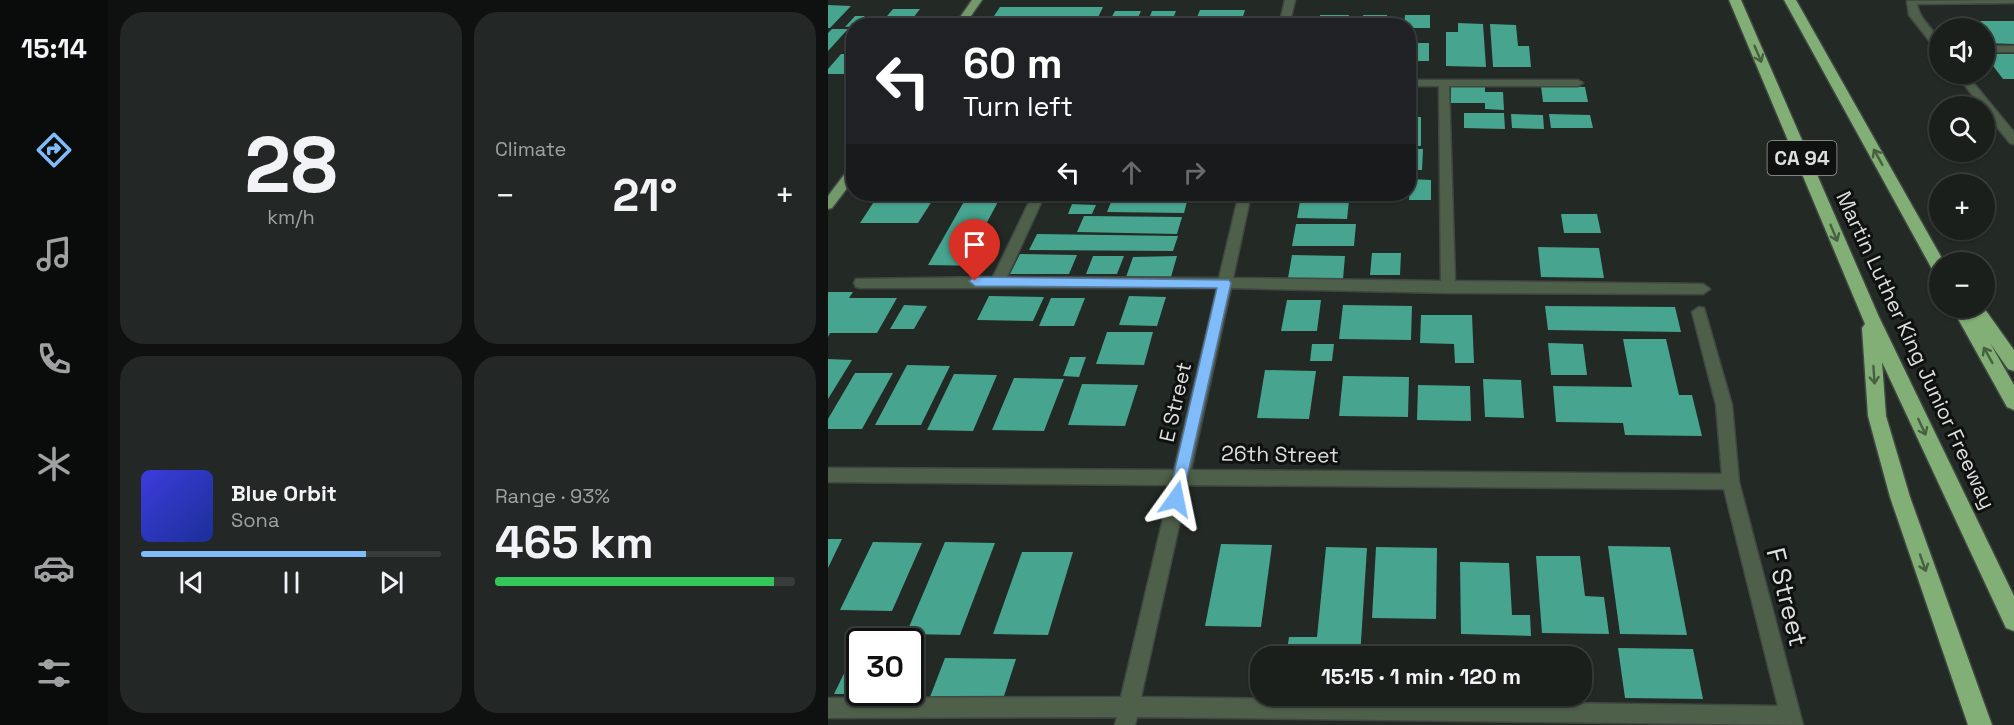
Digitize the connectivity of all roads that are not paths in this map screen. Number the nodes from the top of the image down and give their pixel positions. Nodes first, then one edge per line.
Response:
1 (977, 0) edge
2 (1290, 0) edge
3 (1735, 0) edge
4 (1790, 0) edge
5 (1912, 0) edge
6 (2014, 0) edge
7 (965, 18) edge
8 (1286, 18) edge
9 (1929, 33) edge
10 (1995, 49) edge
11 (2014, 50) edge
12 (1416, 83) edge
13 (1444, 83) junction
14 (1578, 83) dead end
15 (1969, 84) edge
16 (2014, 140) edge
17 (846, 181) edge
18 (1036, 201) edge
19 (1243, 201) edge
20 (828, 205) edge
21 (1906, 208) junction
22 (1931, 252) edge
23 (1937, 252) edge
24 (998, 281) junction
25 (1224, 283) junction
26 (861, 284) dead end
27 (1448, 288) junction
28 (1703, 289) dead end
29 (1700, 312) dead end
30 (1870, 317) junction
31 (1967, 318) edge
32 (1982, 318) edge
33 (2014, 364) edge
34 (2014, 402) edge
35 (828, 474) edge
36 (1181, 476) junction
37 (1731, 482) junction
38 (2014, 620) edge
39 (828, 708) edge
40 (1127, 716) edge
41 (1792, 721) edge
42 (1980, 725) edge

1 - 7 main road
2 - 8 street
3 -> 30 highway, Martin Luther King Junior Freeway / CA 94
21 -> 4 highway, CA 94
5 - 6 street
5 - 9 street
10 - 11 street
12 - 13 street
13 - 14 street
13 - 27 street
15 - 16 street
17 - 20 main road
18 - 24 street
19 - 25 street, E Street
21 - 22 highway, CA 94
21 - 23 highway
24 - 25 street
24 - 26 street
25 - 27 street
25 - 36 street, E Street
27 - 28 street
29 - 37 street, F Street
30 -> 38 highway, Martin Luther King Junior Freeway / CA 94
30 -> 42 highway
34 -> 31 highway
32 - 33 highway
35 - 36 street, 26th Street
36 - 37 street, 26th Street
36 - 40 street, E Street
37 - 41 street, F Street
39 - 40 street
40 - 41 street

